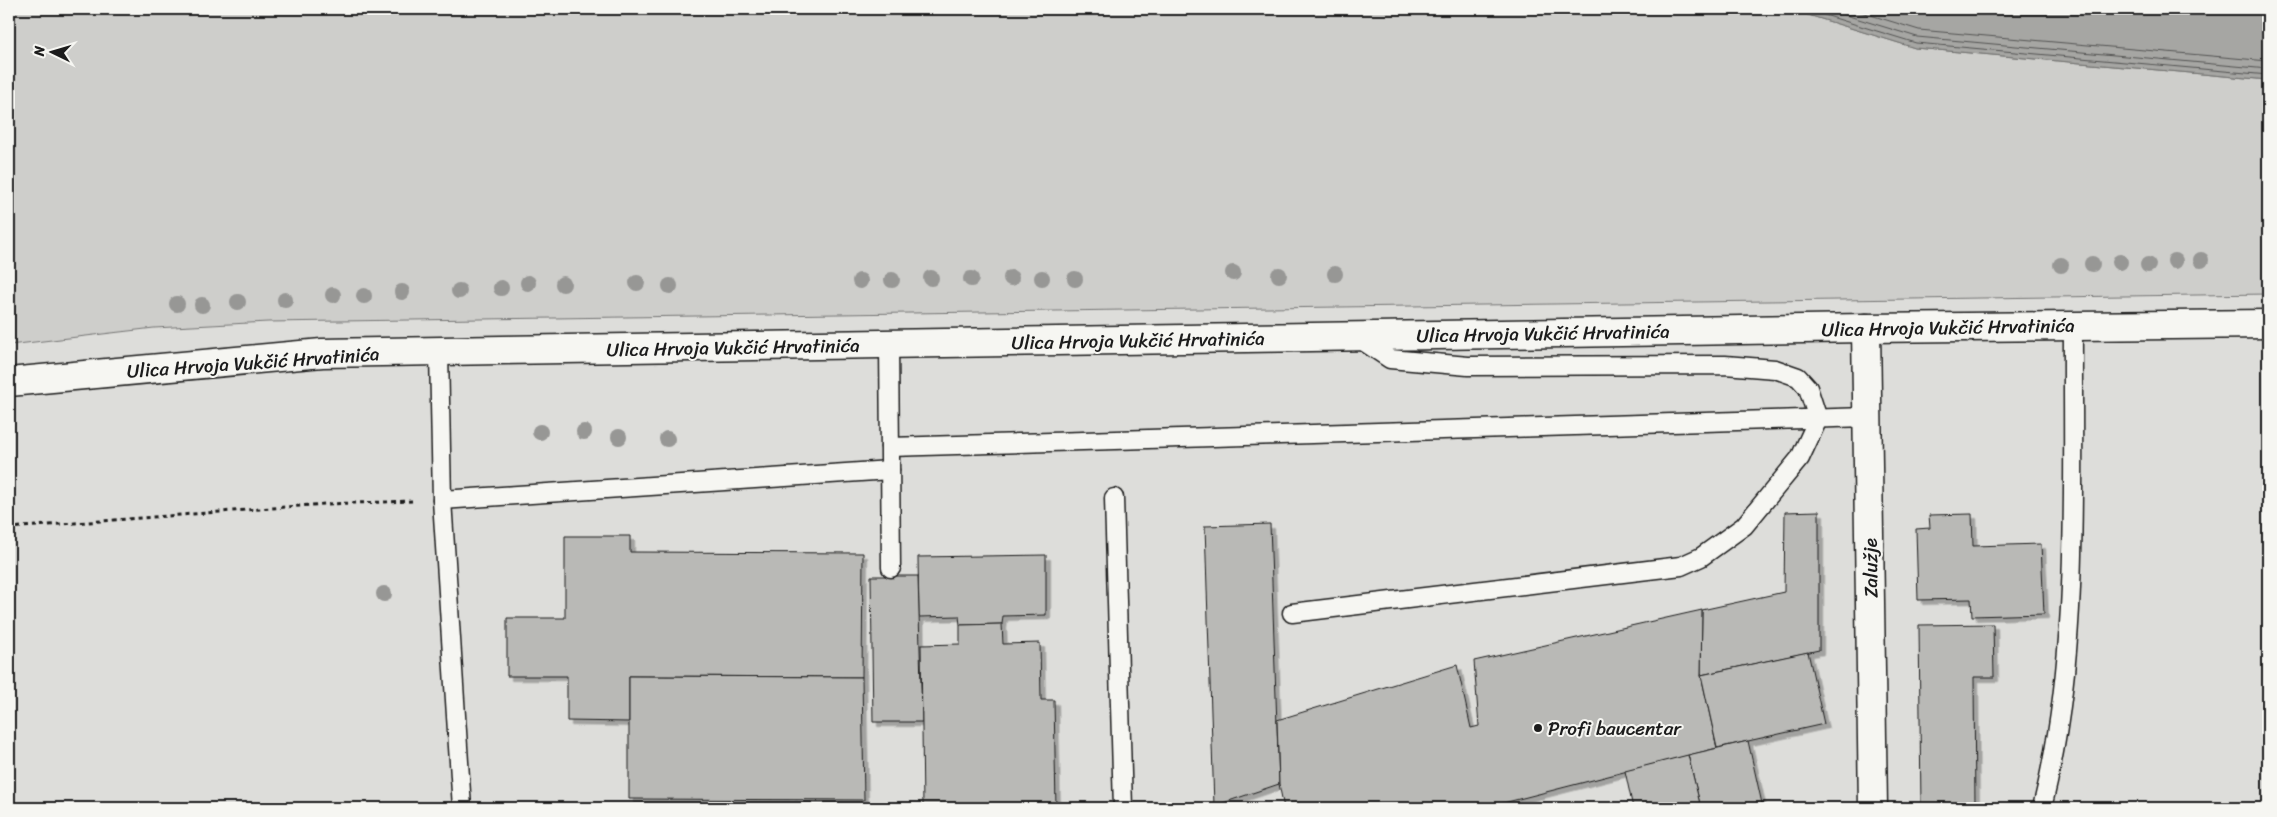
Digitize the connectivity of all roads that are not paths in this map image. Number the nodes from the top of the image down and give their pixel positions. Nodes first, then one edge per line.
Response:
1 (2268, 324) edge
2 (2073, 326) junction
3 (1866, 328) junction
4 (1357, 336) junction
5 (889, 344) junction
6 (439, 352) junction
7 (9, 382) edge
8 (1867, 417) junction
9 (1818, 419) junction
10 (890, 447) junction
11 (890, 470) junction
12 (1114, 498) dead end
13 (442, 500) junction
14 (891, 568) dead end
15 (1292, 613) dead end
16 (462, 808) edge
17 (1123, 808) edge
18 (1873, 808) edge
19 (2042, 808) edge

1 - 2 main road, Ulica Hrvoja Vukčić Hrvatinića
2 - 3 main road, Ulica Hrvoja Vukčić Hrvatinića
2 - 19 lane
3 - 4 main road, Ulica Hrvoja Vukčić Hrvatinića
3 - 8 main road, Zalužje
4 - 5 main road, Ulica Hrvoja Vukčić Hrvatinića
4 - 9 lane
5 - 6 main road, Ulica Hrvoja Vukčić Hrvatinića
5 - 10 lane
6 - 7 main road, Ulica Hrvoja Vukčić Hrvatinića
6 - 13 lane
8 - 9 lane
8 - 18 main road, Zalužje
9 - 10 lane
9 - 15 lane
10 - 11 lane
11 - 13 lane
11 - 14 lane
12 - 17 lane
13 - 16 lane

